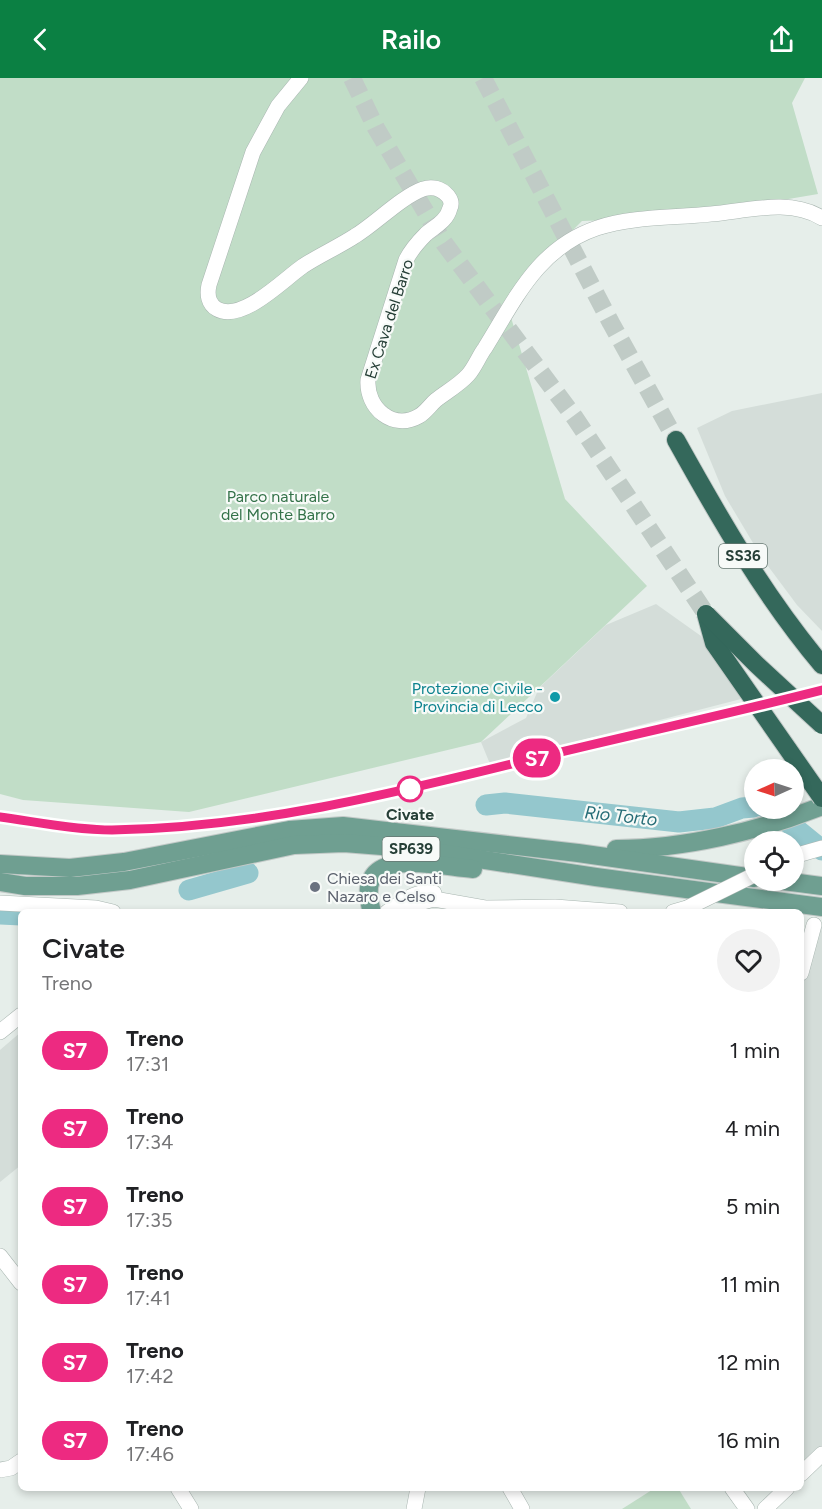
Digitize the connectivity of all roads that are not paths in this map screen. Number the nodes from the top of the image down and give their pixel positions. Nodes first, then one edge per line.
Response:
1 (301, 78) edge
2 (822, 219) edge
3 (676, 440) tunnel mouth
4 (749, 566) junction
5 (822, 647) edge
6 (822, 665) edge
7 (822, 725) edge
8 (822, 798) edge
9 (822, 806) edge
10 (578, 853) junction
11 (0, 864) edge
12 (744, 875) edge
13 (596, 877) junction
14 (744, 881) edge
15 (0, 882) edge
16 (804, 884) edge
17 (822, 886) edge
18 (0, 903) edge
19 (452, 903) junction
20 (822, 908) edge
21 (100, 909) edge
22 (371, 909) edge
23 (391, 909) edge
24 (414, 909) edge
25 (581, 909) edge
26 (682, 909) edge
27 (812, 925) edge
28 (804, 960) edge
29 (18, 1017) edge
30 (0, 1032) edge
31 (0, 1257) edge
32 (18, 1279) edge
33 (822, 1454) edge
34 (18, 1463) edge
35 (0, 1470) edge
36 (804, 1471) edge
37 (180, 1491) edge
38 (417, 1491) edge
39 (512, 1491) edge
40 (734, 1491) edge
41 (784, 1491) edge
42 (191, 1509) edge
43 (414, 1509) edge
44 (522, 1509) edge
45 (747, 1509) edge
46 (765, 1509) edge

1 - 2 street, Ex Cava del Barro
3 - 4 highway, SS36
4 - 5 highway, SS36
4 - 6 highway, SS36
7 - 8 highway, bridge
9 - 10 main road
10 - 11 main road, SP639
10 - 12 main road, SP639
13 - 15 main road, SP639
13 - 20 main road, SP639
13 - 22 main road
14 - 26 street, bridge
16 - 17 main road
18 - 21 street
19 - 23 street
19 - 24 street
19 - 25 street
27 - 28 street
29 - 30 street
31 - 32 street
33 - 36 street
34 - 35 street
37 - 42 street
38 - 43 street
39 - 44 street
40 - 45 street
41 - 46 street

